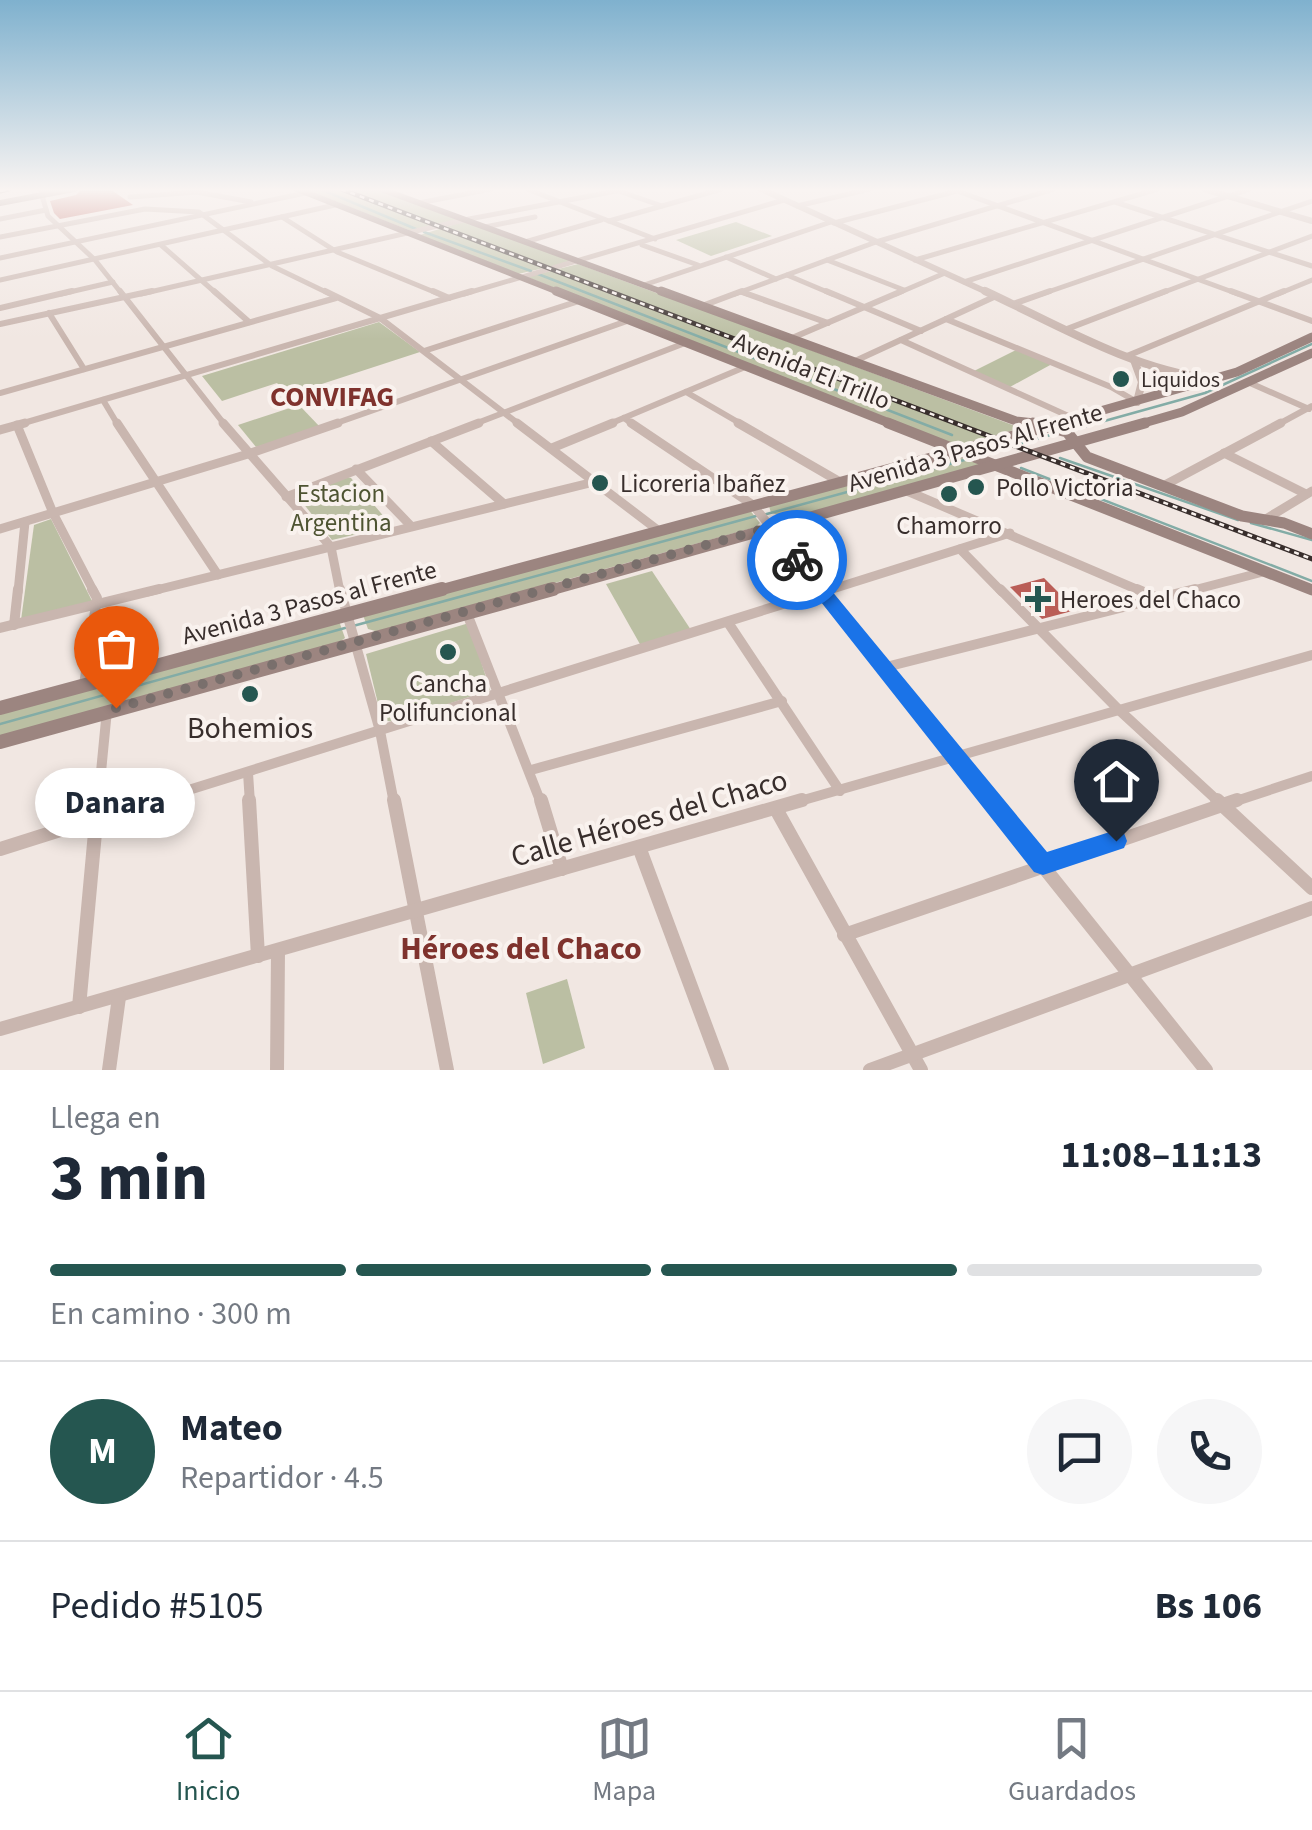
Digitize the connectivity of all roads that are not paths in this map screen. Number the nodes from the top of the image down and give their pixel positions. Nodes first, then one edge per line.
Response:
1 (73, 239) edge
2 (91, 239) edge
3 (183, 239) edge
4 (235, 239) edge
5 (316, 239) edge
6 (395, 239) edge
7 (422, 239) edge
8 (517, 239) edge
9 (536, 239) edge
10 (656, 239) edge
11 (783, 239) edge
12 (869, 239) edge
13 (886, 239) edge
14 (986, 239) edge
15 (1091, 239) edge
16 (1097, 239) edge
17 (1200, 239) edge
18 (1229, 239) edge
19 (1304, 239) edge
20 (1094, 240) junction
21 (77, 242) junction
22 (525, 242) junction
23 (876, 242) junction
24 (161, 244) junction
25 (640, 244) junction
26 (337, 252) junction
27 (1270, 252) junction
28 (726, 257) junction
29 (0, 258) edge
30 (1145, 258) junction
31 (95, 260) junction
32 (827, 260) junction
33 (916, 260) junction
34 (580, 262) junction
35 (272, 266) junction
36 (700, 266) junction
37 (1312, 266) edge
38 (541, 272) joint
39 (945, 273) junction
40 (787, 275) junction
41 (520, 277) junction
42 (1199, 278) junction
43 (776, 279) junction
44 (0, 280) edge
45 (202, 280) junction
46 (1312, 280) edge
47 (112, 282) junction
48 (964, 282) junction
49 (644, 285) junction
50 (1299, 285) junction
51 (904, 290) junction
52 (1312, 290) edge
53 (742, 292) junction
54 (996, 296) junction
55 (125, 297) junction
56 (336, 298) junction
57 (449, 298) junction
58 (1260, 301) junction
59 (579, 302) junction
60 (1014, 304) junction
61 (702, 306) junction
62 (0, 308) edge
63 (864, 308) junction
64 (48, 313) junction
65 (380, 318) junction
66 (946, 319) junction
67 (627, 321) junction
68 (1312, 321) edge
69 (249, 322) junction
70 (828, 323) junction
71 (0, 324) edge
72 (1068, 328) junction
73 (921, 331) junction
74 (792, 338) junction
75 (901, 340) junction
76 (1310, 340) edge
77 (685, 344) junction
78 (164, 347) junction
79 (424, 351) junction
80 (1312, 353) edge
81 (1130, 358) junction
82 (855, 361) junction
83 (746, 367) junction
84 (84, 369) junction
85 (187, 375) junction
86 (1218, 379) junction
87 (462, 380) junction
88 (1250, 383) junction
89 (686, 392) junction
90 (0, 393) edge
91 (103, 400) junction
92 (1310, 408) edge
93 (1146, 410) junction
94 (504, 413) junction
95 (624, 418) junction
96 (1074, 419) junction
97 (17, 425) junction
98 (1055, 426) junction
99 (0, 430) edge
100 (1073, 440) junction
101 (431, 441) junction
102 (933, 442) junction
103 (552, 448) junction
104 (958, 452) junction
105 (1224, 453) junction
106 (248, 454) junction
107 (934, 456) junction
108 (988, 464) junction
109 (356, 470) junction
110 (594, 482) junction
111 (840, 482) junction
112 (154, 483) junction
113 (1160, 487) junction
114 (907, 492) junction
115 (1309, 493) edge
116 (286, 496) junction
117 (504, 504) junction
118 (755, 507) junction
119 (53, 513) junction
120 (1264, 520) junction
121 (25, 522) junction
122 (768, 524) junction
123 (410, 526) junction
124 (0, 529) edge
125 (660, 531) junction
126 (1010, 533) junction
127 (1312, 534) edge
128 (630, 539) joint
129 (331, 547) junction
130 (960, 550) junction
131 (1262, 572) junction
132 (218, 575) junction
133 (1312, 590) edge
134 (824, 593) junction
135 (1160, 598) junction
136 (94, 605) junction
137 (466, 611) junction
138 (346, 618) junction
139 (14, 624) junction
140 (730, 624) junction
141 (0, 628) edge
142 (1036, 628) junction
143 (352, 639) junction
144 (1311, 656) edge
145 (886, 667) junction
146 (84, 685) junction
147 (500, 693) junction
148 (782, 702) junction
149 (0, 708) edge
150 (1118, 708) junction
151 (107, 710) junction
152 (380, 731) junction
153 (0, 742) edge
154 (958, 757) junction
155 (531, 770) junction
156 (248, 773) junction
157 (1312, 776) edge
158 (840, 791) junction
159 (1226, 806) junction
160 (776, 808) junction
161 (96, 820) junction
162 (639, 848) junction
163 (0, 849) edge
164 (1043, 864) junction
165 (562, 869) junction
166 (1312, 888) edge
167 (1312, 908) edge
168 (416, 909) junction
169 (844, 935) junction
170 (278, 952) junction
171 (258, 956) junction
172 (1128, 974) junction
173 (119, 997) junction
174 (78, 1007) junction
175 (0, 1029) edge
176 (912, 1053) junction
177 (109, 1070) edge
178 (278, 1070) edge
179 (448, 1070) edge
180 (722, 1070) edge
181 (870, 1070) edge
182 (922, 1070) edge
183 (1206, 1070) edge

1 - 21 street
2 - 21 street
3 - 24 street
4 - 35 street
5 - 26 street
6 - 26 street
7 - 41 main road, Avenida El Trillo
8 - 22 main road, Avenida El Trillo
9 - 22 street
10 - 25 street
11 - 28 street
12 - 23 street
13 - 23 street
14 - 33 street
15 - 20 street
16 - 20 street
17 - 30 street
18 - 27 street
19 - 27 street
20 - 30 street
20 - 48 street
21 - 29 street
21 - 31 street
22 - 34 main road, Avenida El Trillo
23 - 32 street
23 - 33 street
24 - 31 street
24 - 45 street
25 - 34 street
25 - 36 street
26 - 35 street
26 - 57 street
27 - 37 street
27 - 42 street
28 - 36 street
28 - 43 street
30 - 42 street
30 - 60 street
31 - 44 street
31 - 47 street
32 - 40 street
32 - 51 street
33 - 39 street
34 - 38 street
34 - 49 main road, Avenida El Trillo
35 - 45 street
35 - 56 street
36 - 49 street
38 - 41 street
39 - 48 street
39 - 51 street
40 - 43 street
40 - 63 street
41 - 57 street
41 - 59 main road, Avenida El Trillo
42 - 58 street
42 - 72 street
43 - 53 street
45 - 55 street
45 - 69 street
46 - 50 street
47 - 55 street
47 - 62 street
48 - 54 street
49 - 61 main road, Avenida El Trillo
50 - 52 street
50 - 58 street
51 - 63 street
53 - 61 street
53 - 70 street
54 - 60 street
54 - 66 street
55 - 64 street
55 - 78 street
56 - 65 street
56 - 69 street
57 - 65 street
58 - 68 street
58 - 81 street
59 - 67 main road, Avenida El Trillo
59 - 79 street
60 - 72 street
61 - 74 main road, Avenida El Trillo
63 - 70 street
63 - 73 street
64 - 71 street
64 - 84 street
65 - 79 street
65 - 85 street
66 - 73 street
66 - 93 street
67 - 77 main road, Avenida El Trillo
67 - 87 street
69 - 78 street
70 - 74 street
72 - 81 street
73 - 75 street
74 - 82 main road, Avenida El Trillo
75 - 82 street
75 - 96 street
76 - 86 main road, Avenida 3 Pasos Al Frente
77 - 83 main road, Avenida El Trillo
77 - 94 street
78 - 84 street
78 - 85 street
79 - 87 street
80 - 88 main road, Avenida 3 Pasos Al Frente
81 - 86 street
81 - 93 street
82 - 98 main road, Avenida El Trillo
83 - 89 street
83 - 102 main road, Avenida El Trillo
84 - 90 street
85 - 91 street
85 - 106 street
86 - 93 main road, Avenida 3 Pasos Al Frente
87 - 94 street
87 - 106 street
88 - 92 street
88 - 93 main road, Avenida 3 Pasos Al Frente
89 - 95 street
89 - 111 street
91 - 97 street
91 - 112 street
92 - 105 street
93 - 96 main road, Avenida 3 Pasos Al Frente
93 - 100 main road, Avenida 3 Pasos Al Frente
94 - 101 street
94 - 103 street
95 - 103 street
95 - 118 street
96 - 98 main road, Avenida 3 Pasos Al Frente
97 - 99 street
97 - 119 street
98 - 100 main road, Avenida El Trillo
98 - 104 main road, Avenida 3 Pasos Al Frente
100 - 108 main road, Avenida 3 Pasos Al Frente
100 - 113 main road, Avenida El Trillo
101 - 109 street
101 - 117 street
102 - 104 main road, Avenida El Trillo
102 - 107 main road
103 - 110 street
104 - 107 main road, Avenida 3 Pasos Al Frente
104 - 108 main road, Avenida El Trillo
105 - 113 street
105 - 115 street
106 - 112 street
106 - 116 street
107 - 111 main road, Avenida 3 Pasos Al Frente
108 - 114 main road, Avenida 3 Pasos Al Frente
108 - 131 main road, Avenida El Trillo
109 - 116 street
109 - 123 street
110 - 117 street
110 - 125 street
111 - 118 main road, Avenida 3 Pasos Al Frente
112 - 119 street
112 - 132 street
113 - 120 main road, Avenida El Trillo
114 - 122 main road, Avenida 3 Pasos Al Frente
114 - 126 street
115 - 120 street
116 - 129 street
117 - 123 street
118 - 122 street
118 - 125 main road, Avenida 3 Pasos Al Frente
119 - 121 street
119 - 136 street
120 - 127 main road, Avenida El Trillo
121 - 124 street
121 - 139 street
122 - 134 street
122 - 137 main road, Avenida 3 Pasos Al Frente
123 - 129 street
125 - 128 main road, Avenida 3 Pasos Al Frente
126 - 130 street
126 - 135 street
128 - 138 main road, Avenida 3 Pasos al Frente
129 - 132 street
129 - 138 street
130 - 134 street
130 - 142 street
131 - 133 main road, Avenida El Trillo
131 - 135 street
132 - 136 street
134 - 140 street
134 - 145 street
135 - 142 street
136 - 139 street
136 - 146 street
137 - 143 main road, Avenida 3 Pasos Al Frente
137 - 147 street
138 - 143 street
138 - 146 main road, Avenida 3 Pasos al Frente
139 - 141 street
140 - 147 street
140 - 148 street
142 - 145 street
142 - 150 street
143 - 151 main road, Avenida 3 Pasos al Frente
143 - 152 street
144 - 150 street, Calle Héroes del Chaco
145 - 154 street
146 - 149 main road, Avenida 3 Pasos al Frente
147 - 152 street
147 - 155 street
148 - 155 street
148 - 158 street
150 - 154 street, Calle Héroes del Chaco
150 - 159 street
151 - 153 main road, Avenida 3 Pasos al Frente
151 - 161 street
152 - 156 street
152 - 168 street
154 - 158 street, Calle Héroes del Chaco
154 - 164 street
155 - 165 street
156 - 161 street
156 - 171 street
157 - 159 street
158 - 160 street, Calle Héroes del Chaco
159 - 164 street
159 - 166 street
160 - 162 street, Calle Héroes del Chaco
160 - 169 street
161 - 163 street
161 - 174 street
162 - 165 street, Calle Héroes del Chaco
162 - 180 street
164 - 169 street
164 - 172 street
165 - 168 street, Calle Héroes del Chaco
167 - 172 street
168 - 170 street, Calle Héroes del Chaco
168 - 179 street
169 - 176 street
170 - 171 street, Calle Héroes del Chaco
170 - 178 street
171 - 173 street, Calle Héroes del Chaco
172 - 176 street
172 - 183 street
173 - 174 street, Calle Héroes del Chaco
173 - 177 street
174 - 175 street, Calle Héroes del Chaco
176 - 181 street
176 - 182 street

